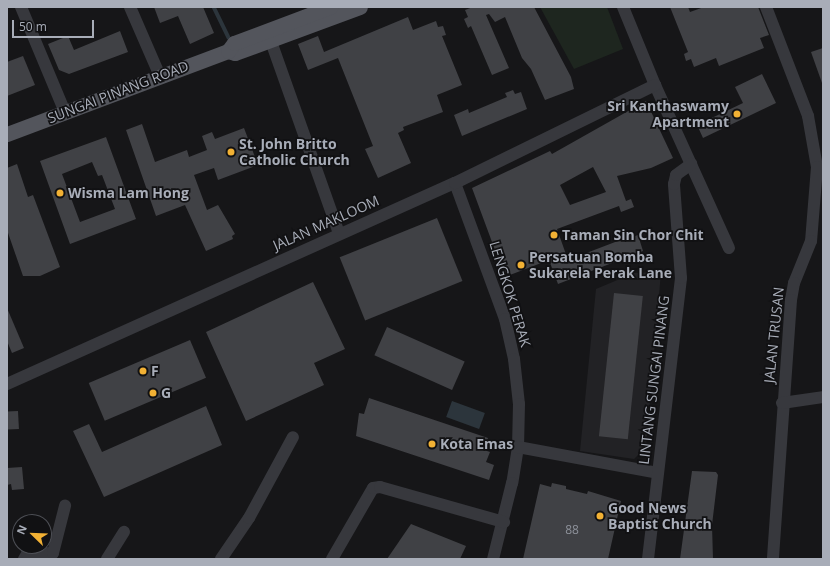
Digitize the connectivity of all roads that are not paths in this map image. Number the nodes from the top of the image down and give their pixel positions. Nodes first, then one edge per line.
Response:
1 (21, 7) edge
2 (130, 7) edge
3 (330, 7) edge
4 (356, 7) edge
5 (623, 7) edge
6 (766, 7) edge
7 (268, 35) junction
8 (160, 76) junction
9 (655, 85) junction
10 (65, 112) junction
11 (7, 134) edge
12 (691, 164) junction
13 (455, 183) junction
14 (339, 233) junction
15 (729, 248) dead end
16 (7, 384) edge
17 (823, 397) edge
18 (782, 403) junction
19 (293, 437) dead end
20 (518, 447) junction
21 (658, 473) junction
22 (65, 506) dead end
23 (504, 522) junction
24 (124, 532) dead end
25 (49, 557) edge
26 (24, 559) edge
27 (107, 559) edge
28 (221, 559) edge
29 (332, 559) edge
30 (494, 559) edge
31 (648, 559) edge
32 (773, 559) edge

1 - 10 street
2 - 8 street
3 - 7 main road, SUNGAI PINANG ROAD
4 - 7 main road, SUNGAI PINANG ROAD
5 - 9 street
6 - 18 street, JALAN TRUSAN
7 - 8 main road, SUNGAI PINANG ROAD
7 - 14 street
8 - 10 main road, SUNGAI PINANG ROAD
9 - 12 street
9 - 13 street, JALAN MAKLOOM
10 - 11 main road, SUNGAI PINANG ROAD
12 - 15 street
12 - 21 street, LINTANG SUNGAI PINANG
13 - 14 street, JALAN MAKLOOM
13 - 20 street, LENGKOK PERAK
14 - 16 street, JALAN MAKLOOM
17 - 18 street
18 - 32 street, JALAN TRUSAN
19 - 28 street
20 - 21 street
20 - 23 street, LENGKOK PERAK
21 - 31 street, LINTANG SUNGAI PINANG
22 - 25 street
23 - 29 street
23 - 30 street, LENGKOK PERAK
24 - 27 street
25 - 26 street

